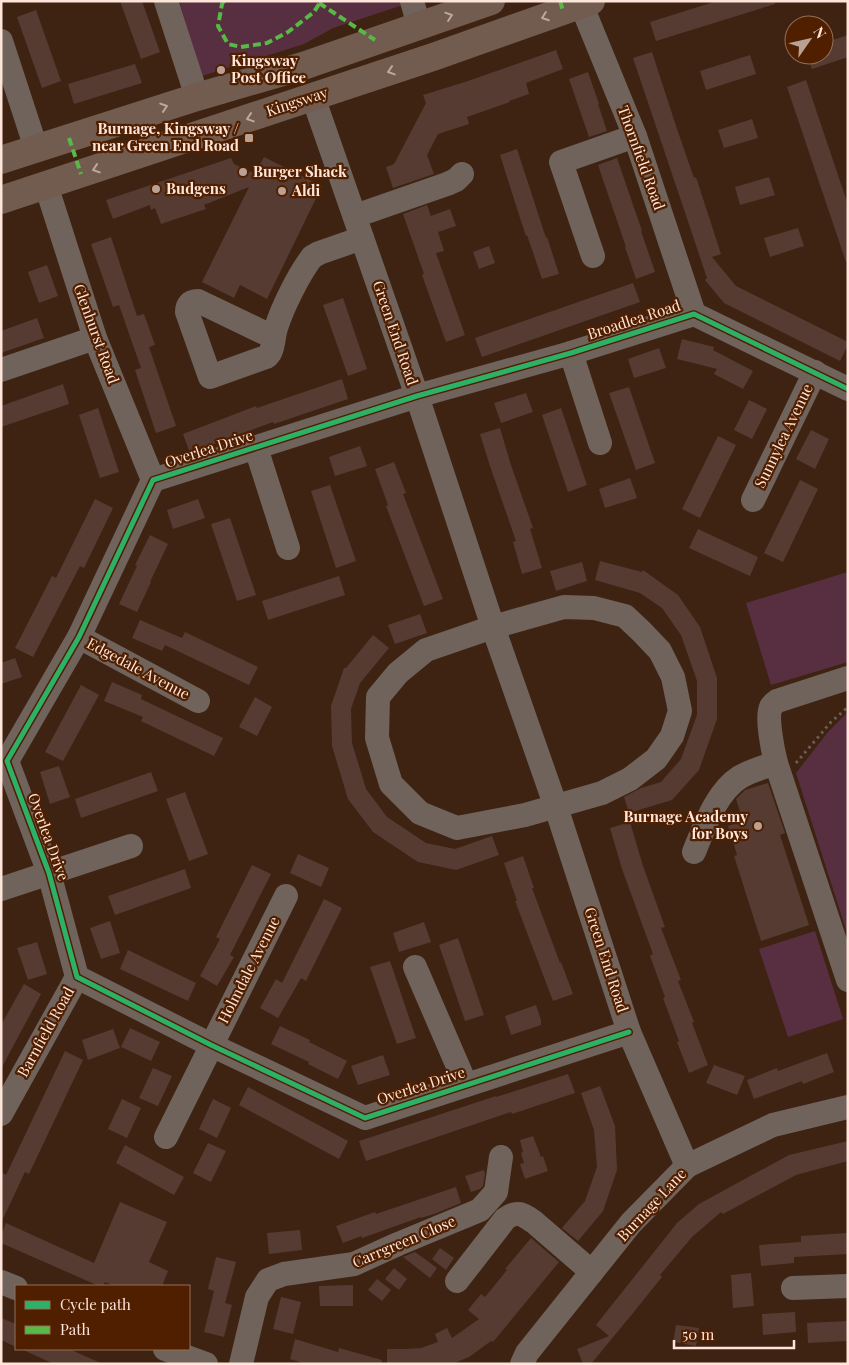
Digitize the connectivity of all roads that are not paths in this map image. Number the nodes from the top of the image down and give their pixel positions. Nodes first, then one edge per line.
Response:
1 (166, 1) edge
2 (491, 1) edge
3 (586, 3) edge
4 (416, 13) edge
5 (1, 41) edge
6 (303, 66) junction
7 (197, 97) junction
8 (313, 97) junction
9 (635, 136) junction
10 (36, 148) junction
11 (1, 160) edge
12 (462, 174) dead end
13 (46, 185) junction
14 (1, 200) edge
15 (358, 227) junction
16 (592, 256) dead end
17 (694, 314) junction
18 (273, 337) dead end
19 (95, 338) junction
20 (571, 353) junction
21 (1, 370) edge
22 (815, 372) junction
23 (848, 389) edge
24 (417, 396) junction
25 (600, 443) dead end
26 (256, 448) junction
27 (153, 480) junction
28 (753, 500) dead end
29 (288, 548) dead end
30 (493, 627) junction
31 (79, 637) junction
32 (848, 678) edge
33 (198, 701) dead end
34 (4, 761) edge
35 (778, 769) junction
36 (556, 807) junction
37 (131, 846) dead end
38 (694, 852) dead end
39 (49, 873) junction
40 (1, 889) edge
41 (286, 896) dead end
42 (415, 967) dead end
43 (77, 977) junction
44 (848, 980) edge
45 (629, 1032) junction
46 (211, 1045) junction
47 (466, 1085) junction
48 (848, 1106) edge
49 (1, 1114) edge
50 (166, 1137) dead end
51 (501, 1157) dead end
52 (687, 1166) junction
53 (592, 1272) junction
54 (457, 1281) dead end
55 (1, 1282) edge
56 (848, 1286) edge
57 (15, 1288) edge
58 (793, 1288) dead end
59 (168, 1350) edge
60 (521, 1360) edge
61 (199, 1363) edge
62 (241, 1364) edge

1 - 7 street
4 -> 2 highway
3 -> 8 highway, Kingsway
3 - 9 street, Thornfield Road
4 - 6 highway
5 - 10 street
6 - 7 highway
6 - 8 highway
10 -> 7 highway
8 -> 13 highway, Kingsway
8 - 15 street, Green End Road
9 - 16 street
9 - 17 street, Thornfield Road
10 - 11 highway
12 - 15 street
13 - 14 highway, Kingsway
13 - 19 street, Glenhurst Road
15 - 18 street
15 - 24 street, Green End Road
17 - 20 street, Broadlea Road
17 - 22 street, Broadlea Road
19 - 21 street
19 - 27 street, Glenhurst Road
20 - 24 street, Broadlea Road
20 - 25 street
22 - 23 street, Broadlea Road
22 - 28 street, Sunnylea Avenue
24 - 26 street, Overlea Drive
24 - 30 street, Green End Road
26 - 27 street, Overlea Drive
26 - 29 street
27 - 31 street, Overlea Drive
30 - 36 street, Green End Road
30 - 36 street
30 - 36 street
31 - 33 street, Edgedale Avenue
31 - 34 street, Overlea Drive
32 - 35 street
34 - 39 street, Overlea Drive
35 - 38 street
35 - 44 street
36 - 45 street, Green End Road
37 - 39 street
39 - 40 street
39 - 43 street, Overlea Drive
41 - 46 street, Holmdale Avenue
42 - 47 street
43 - 46 street, Overlea Drive
43 - 49 street, Barnfield Road
45 - 47 street, Overlea Drive
45 - 52 street, Green End Road
46 - 47 street, Overlea Drive
46 - 50 street, Holmdale Avenue
48 - 52 street, Burnage Lane
51 - 62 street, Carrgreen Close
52 - 53 street, Burnage Lane
53 - 54 street
53 - 60 street, Burnage Lane
55 - 57 street
56 - 58 street
59 - 61 street

